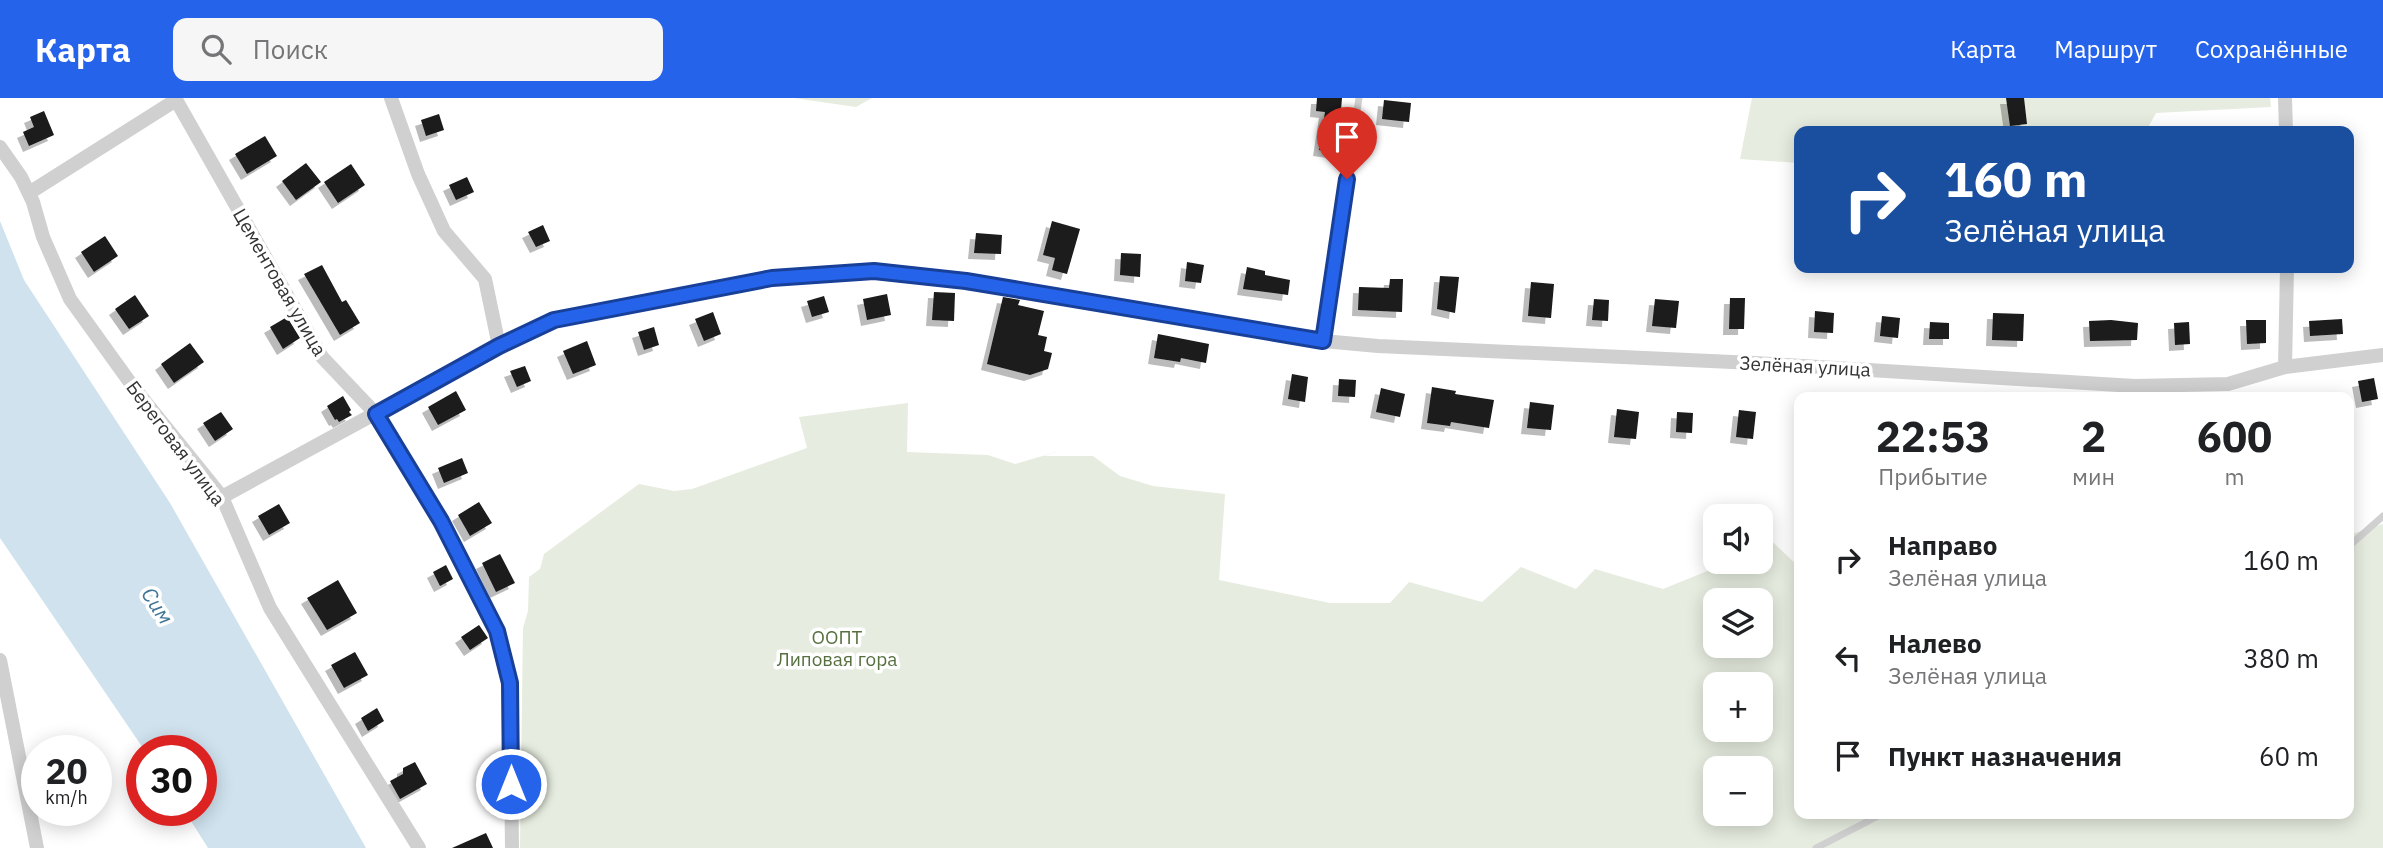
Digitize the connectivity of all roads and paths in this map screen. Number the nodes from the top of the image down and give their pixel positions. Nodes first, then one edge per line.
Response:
1 (391, 98) edge
2 (1359, 98) edge
3 (2285, 98) edge
4 (175, 99) edge
5 (2287, 126) edge
6 (0, 147) edge
7 (29, 193) junction
8 (2287, 273) edge
9 (1323, 341) junction
10 (499, 346) junction
11 (2383, 355) edge
12 (2285, 367) junction
13 (376, 414) junction
14 (222, 497) junction
15 (2383, 516) edge
16 (2354, 542) edge
17 (0, 660) edge
18 (1872, 819) edge
19 (37, 848) edge
20 (419, 848) edge
21 (512, 848) edge
22 (1816, 848) edge

1 - 10 street
2 - 9 lane
3 - 5 street
4 - 7 street
4 - 13 street, Цементовая улица
6 - 7 street, Береговая улица
7 - 14 street, Береговая улица
8 - 12 street
9 - 10 street, Зелёная улица
9 - 12 street, Зелёная улица
10 - 13 street, Зелёная улица
11 - 12 street, Зелёная улица
13 - 14 street, Зелёная улица
13 - 21 street, Цементовая улица
14 - 20 street, Береговая улица
15 - 16 lane
17 - 19 street
18 - 22 lane

